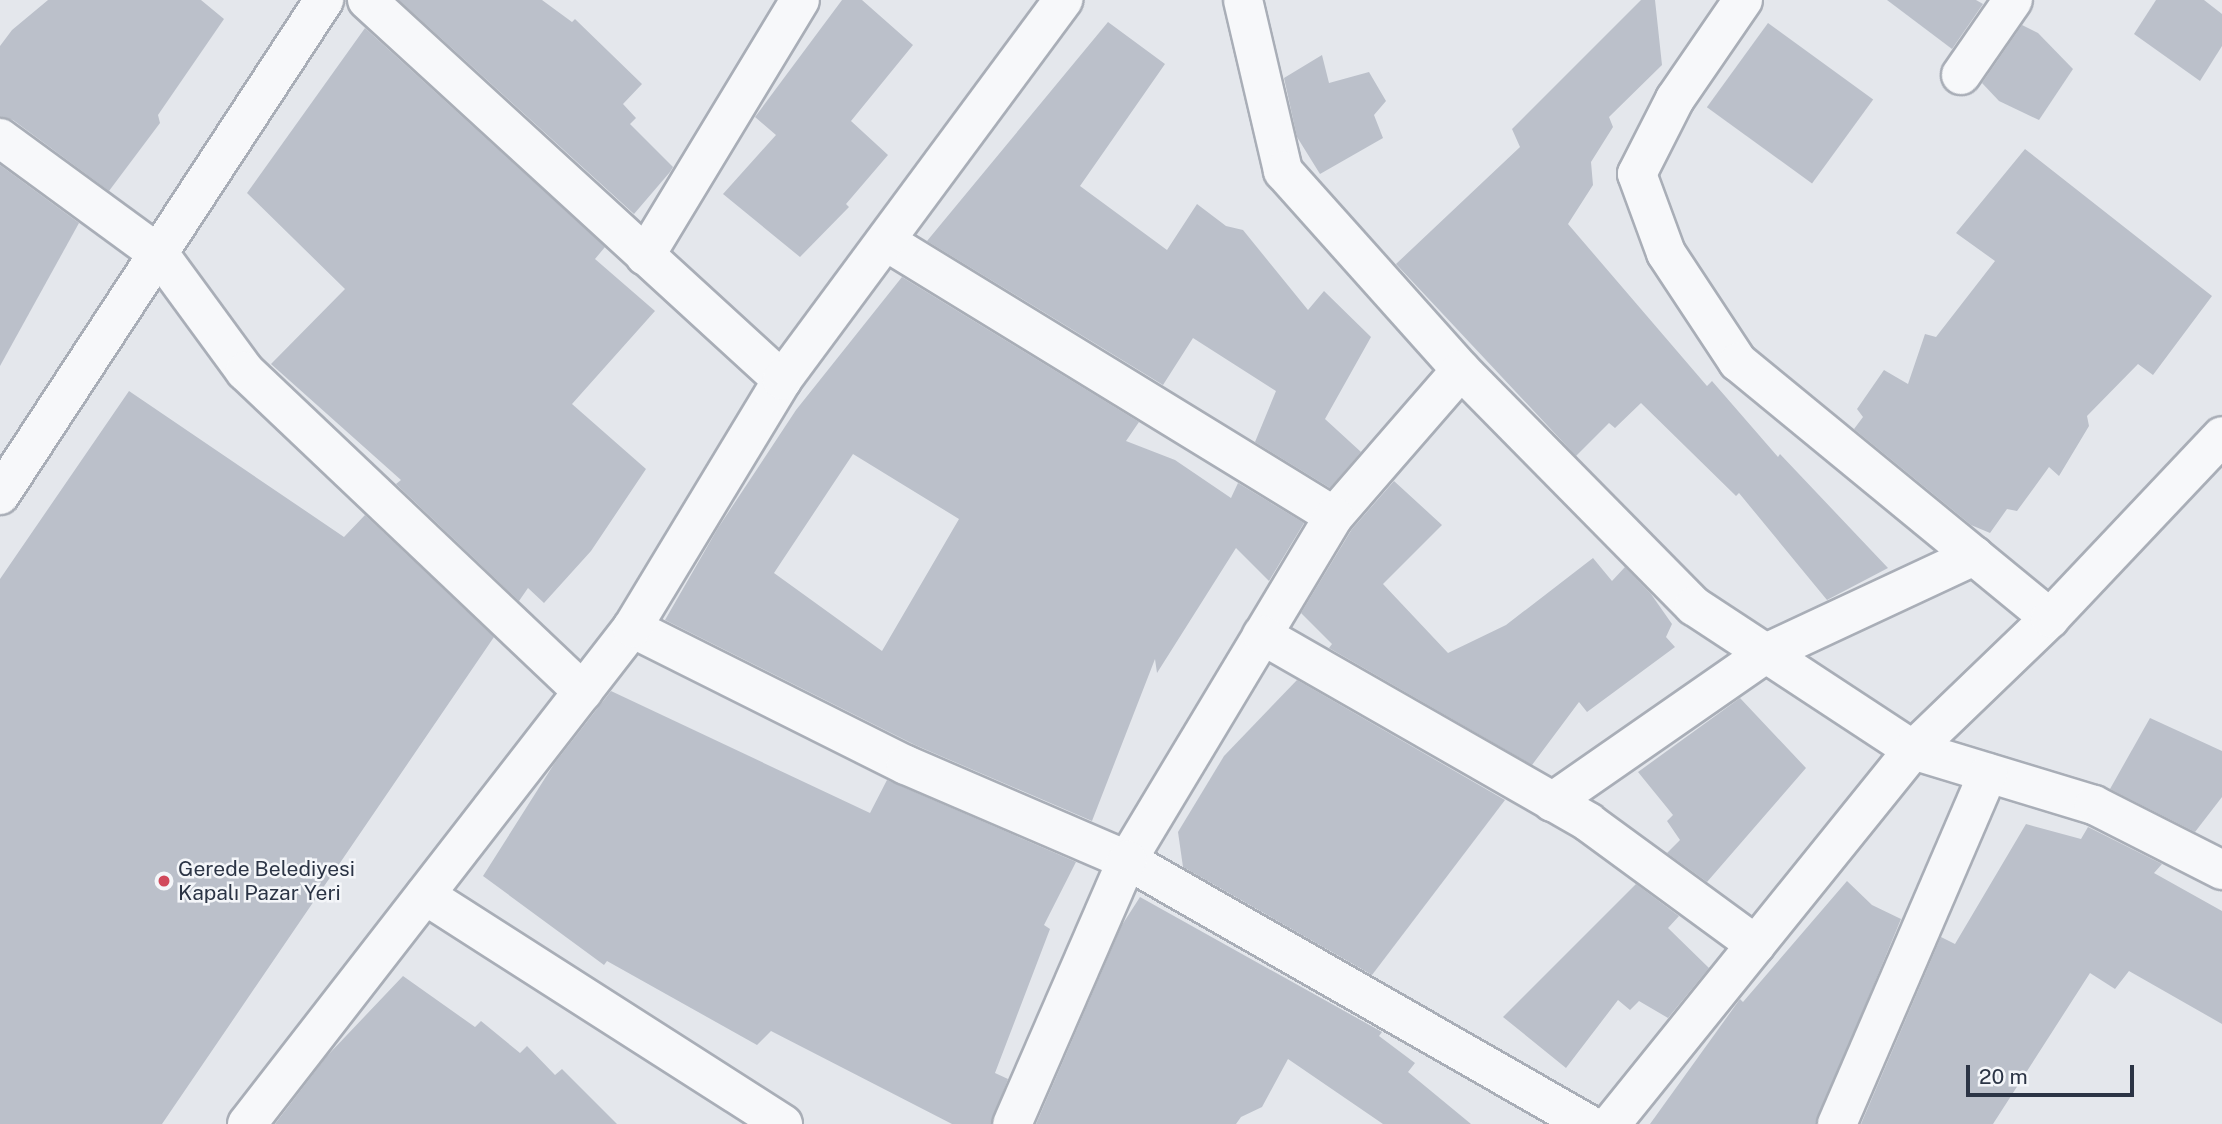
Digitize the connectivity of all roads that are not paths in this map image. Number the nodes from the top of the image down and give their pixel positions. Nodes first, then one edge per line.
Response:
1 (324, 0) edge
2 (367, 0) edge
3 (800, 0) edge
4 (1063, 0) edge
5 (1243, 0) edge
6 (1743, 0) edge
7 (2014, 0) edge
8 (1961, 75) dead end
9 (0, 138) edge
10 (887, 242) junction
11 (160, 255) junction
12 (645, 256) junction
13 (1461, 370) junction
14 (782, 380) junction
15 (2222, 436) edge
16 (0, 495) edge
17 (1334, 516) junction
18 (1973, 556) junction
19 (2050, 618) junction
20 (632, 628) junction
21 (1262, 635) junction
22 (1766, 653) junction
23 (583, 692) junction
24 (1913, 750) junction
25 (1988, 773) junction
26 (1552, 802) junction
27 (1127, 860) junction
28 (2222, 870) edge
29 (425, 895) junction
30 (1756, 946) junction
31 (247, 1124) edge
32 (783, 1124) edge
33 (1012, 1124) edge
34 (1588, 1124) edge
35 (1611, 1124) edge
36 (1837, 1124) edge

1 - 11 street
2 - 12 street
3 - 12 street
4 - 10 street
5 - 13 street
6 - 18 street
7 - 8 street
9 - 11 street
10 - 14 street
10 - 17 street
11 - 16 street
11 - 23 street
12 - 14 street
13 - 17 street
13 - 22 street
14 - 20 street
15 - 19 street
17 - 21 street
18 - 19 street
18 - 22 street
19 - 24 street
20 - 23 street
20 - 27 street
21 - 26 street
21 - 27 street
22 - 24 street
22 - 26 street
23 - 29 street
24 - 25 street
24 - 30 street
25 - 28 street
25 - 36 street
26 - 30 street
27 - 33 street
27 - 34 street
29 - 31 street
29 - 32 street
30 - 35 street

